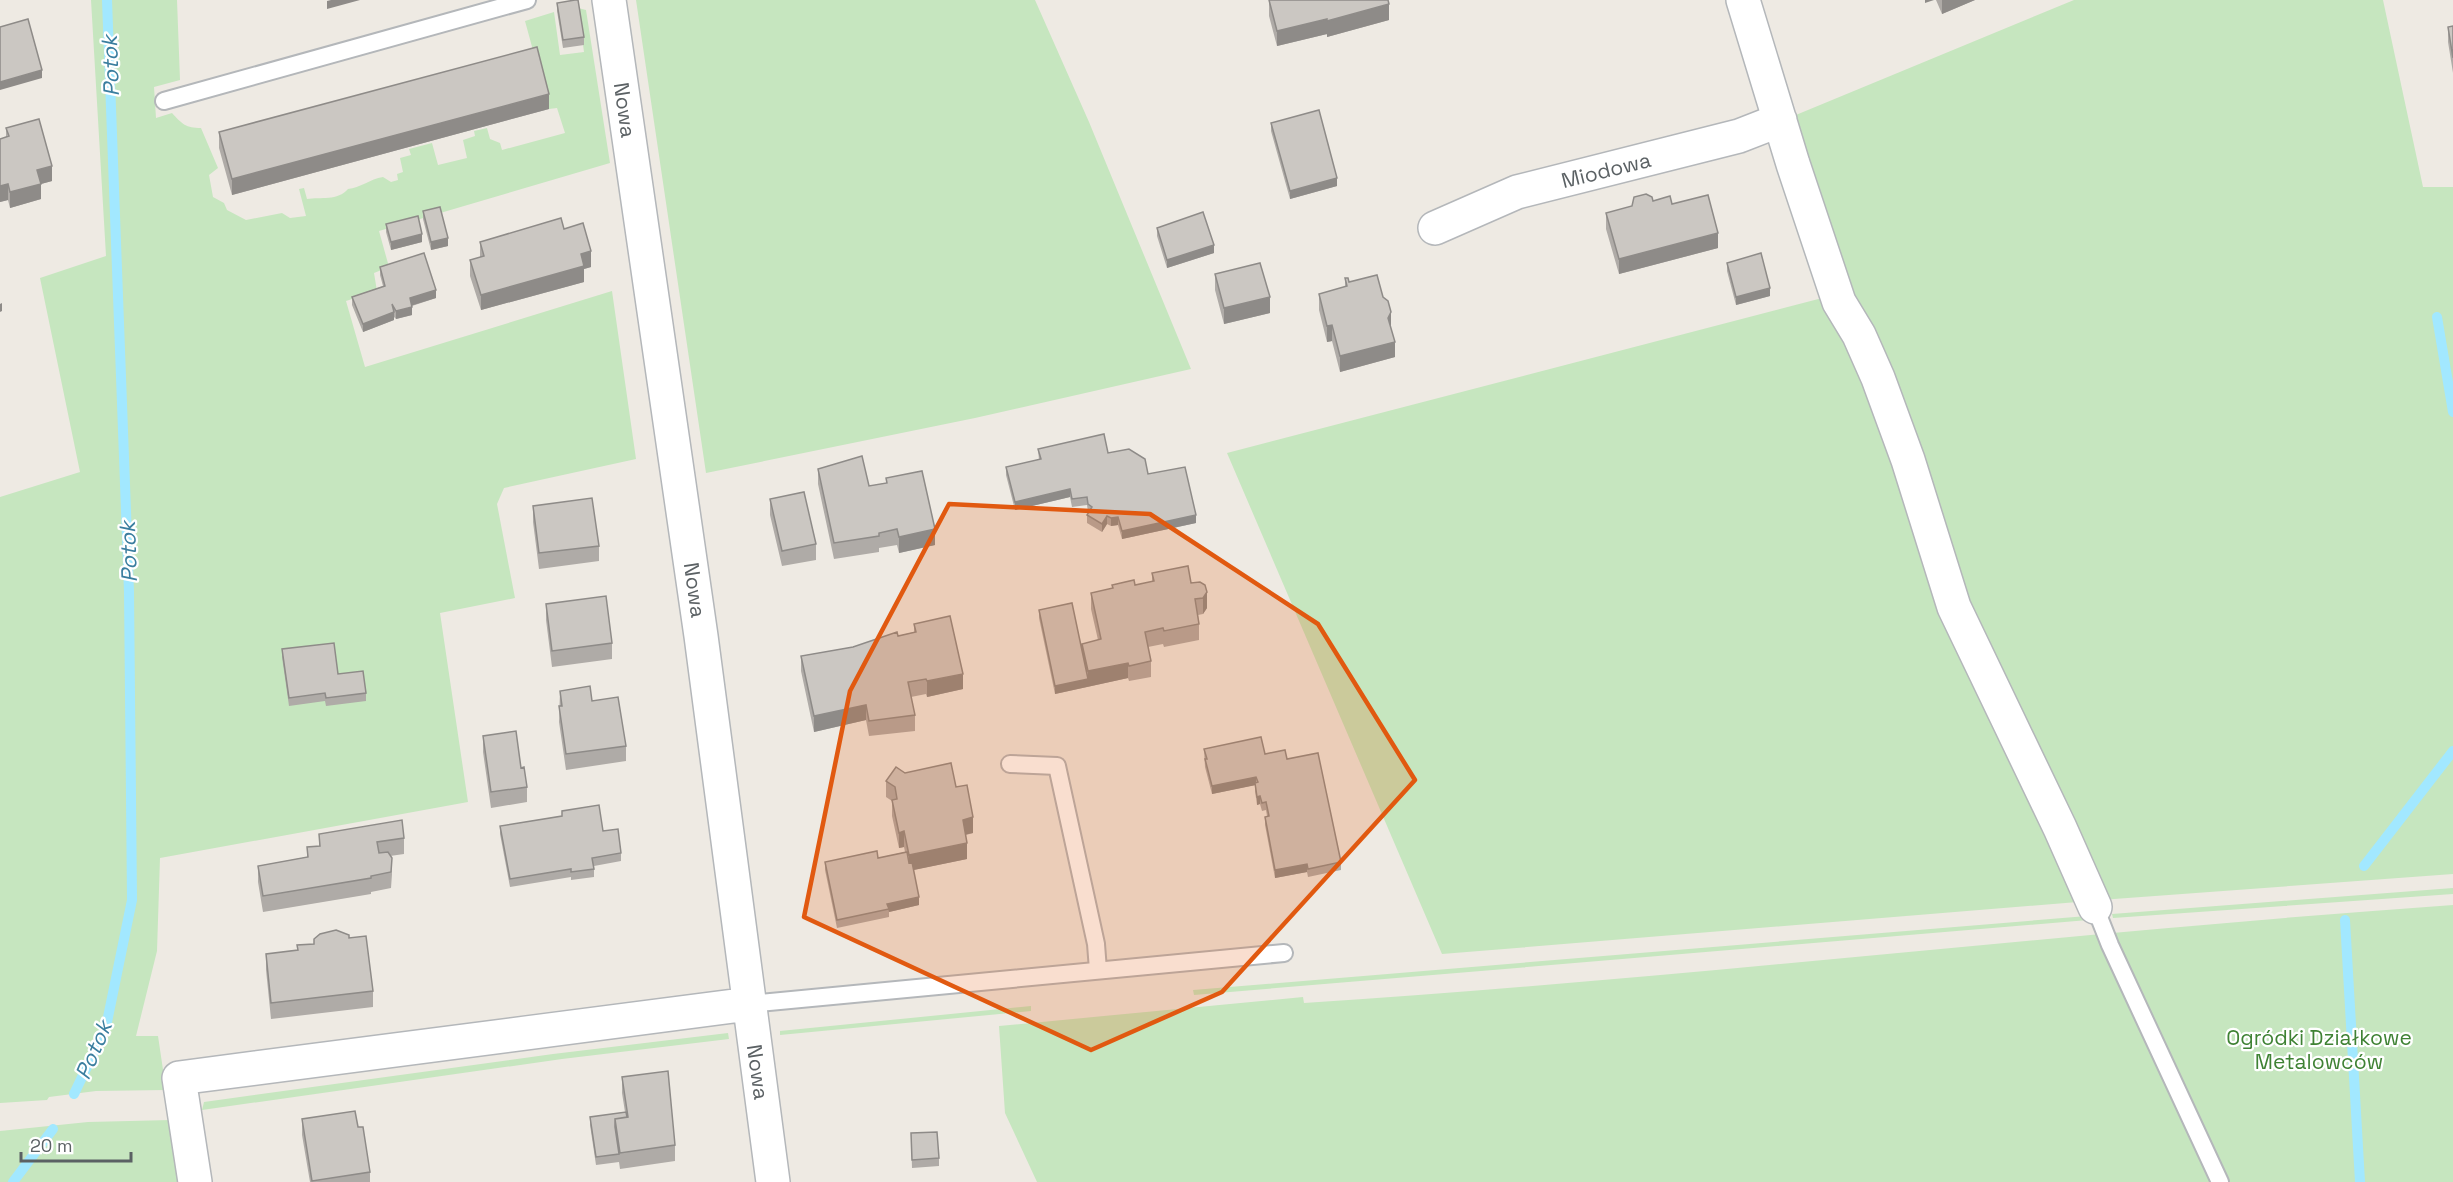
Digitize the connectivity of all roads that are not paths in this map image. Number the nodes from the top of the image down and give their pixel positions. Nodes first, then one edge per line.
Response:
1 (527, 0) edge
2 (609, 0) edge
3 (1743, 0) edge
4 (164, 101) dead end
5 (1780, 120) junction
6 (1435, 228) dead end
7 (1010, 764) dead end
8 (2095, 908) joint
9 (1284, 953) dead end
10 (1098, 970) junction
11 (749, 1004) junction
12 (195, 1182) edge
13 (773, 1182) edge
14 (2220, 1182) edge

1 - 4 lane
2 - 11 street, Nowa
3 - 5 street
5 - 6 street, Miodowa
5 - 8 street
7 - 10 lane
8 - 14 lane
9 - 10 lane
10 - 11 lane
11 - 12 street
11 - 13 street, Nowa

